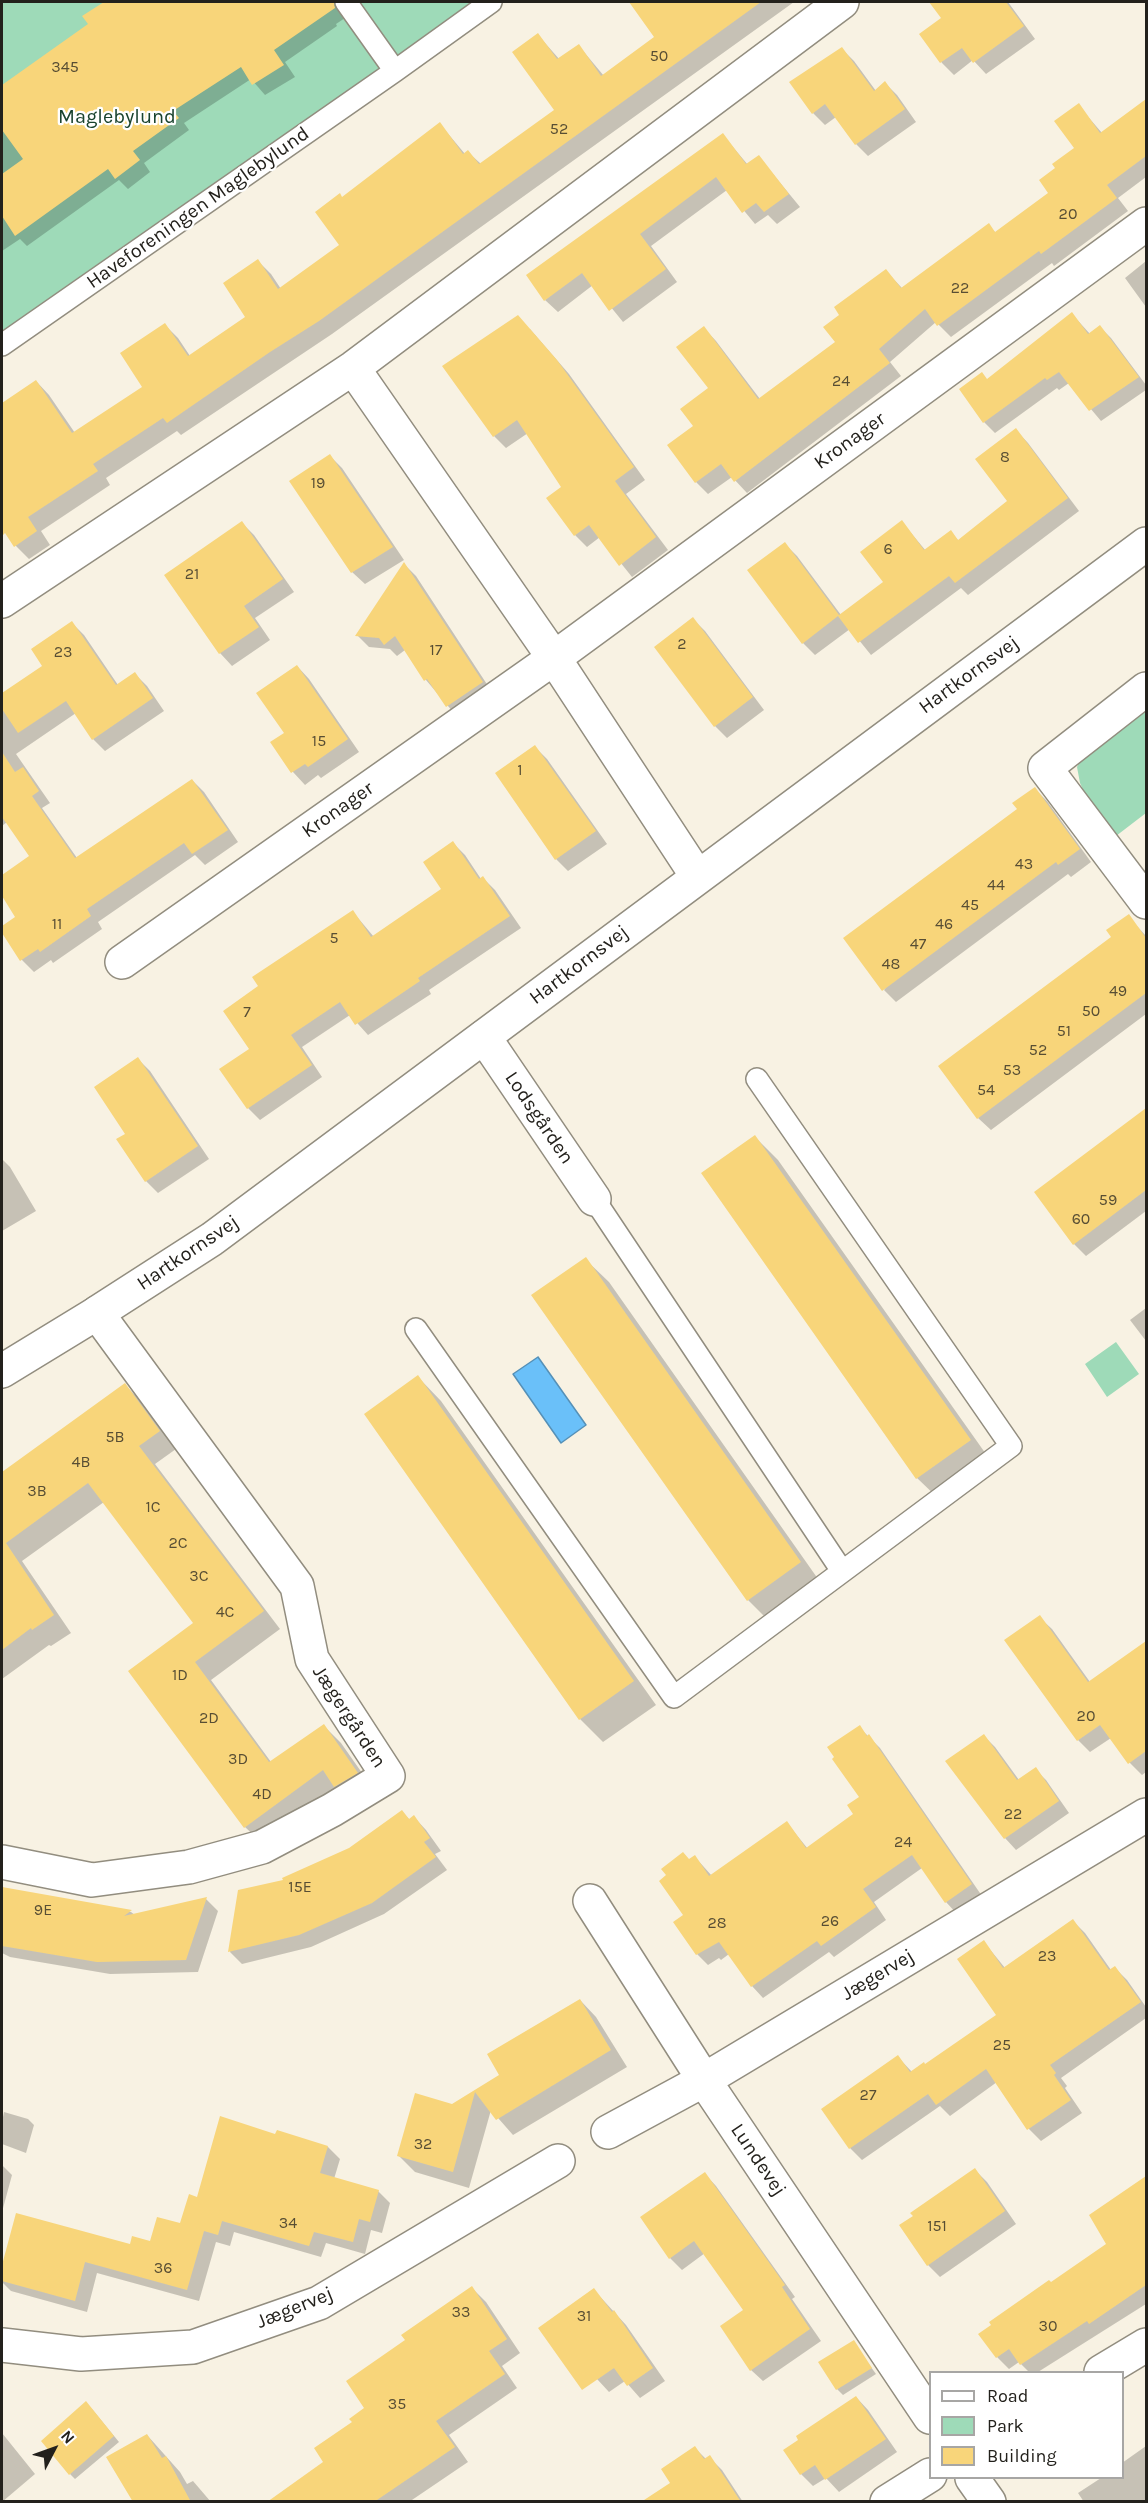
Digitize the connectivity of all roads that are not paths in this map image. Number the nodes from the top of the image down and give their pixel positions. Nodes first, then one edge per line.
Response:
1 (346, 2) edge
2 (491, 2) edge
3 (842, 2) edge
4 (395, 71) junction
5 (1146, 224) edge
6 (2, 345) edge
7 (353, 368) junction
8 (1143, 555) edge
9 (2, 601) edge
10 (554, 658) junction
11 (1146, 688) edge
12 (697, 876) junction
13 (1146, 902) edge
14 (122, 962) dead end
15 (484, 1037) junction
16 (757, 1079) dead end
17 (594, 1199) joint
18 (97, 1313) junction
19 (416, 1329) dead end
20 (2, 1371) edge
21 (842, 1571) junction
22 (1146, 1815) edge
23 (2, 1862) edge
24 (590, 1901) dead end
25 (704, 2080) junction
26 (608, 2132) dead end
27 (558, 2161) dead end
28 (2, 2344) edge
29 (1146, 2345) edge
30 (1104, 2371) edge
31 (929, 2416) edge
32 (929, 2476) edge
33 (973, 2479) edge
34 (887, 2502) edge
35 (988, 2502) edge

1 - 4 lane
2 - 4 lane, Haveforeningen Maglebylund
3 - 7 street
4 - 6 lane, Haveforeningen Maglebylund
5 - 10 street, Kronager
7 - 9 street
7 - 10 street
8 - 12 street, Hartkornsvej
10 - 12 street
10 - 14 street, Kronager
11 - 13 street
12 - 15 street, Hartkornsvej
15 - 17 street, Lodsgården
15 - 18 street, Hartkornsvej
16 - 21 lane
17 - 21 lane
18 - 20 street, Hartkornsvej
18 - 23 street, Jægergården
19 - 21 lane
22 - 25 street, Jægervej
24 - 25 street, Lundevej
25 - 26 street, Jægervej
25 - 31 street, Lundevej
27 - 28 street, Jægervej
29 - 30 street
32 - 34 street
33 - 35 street

